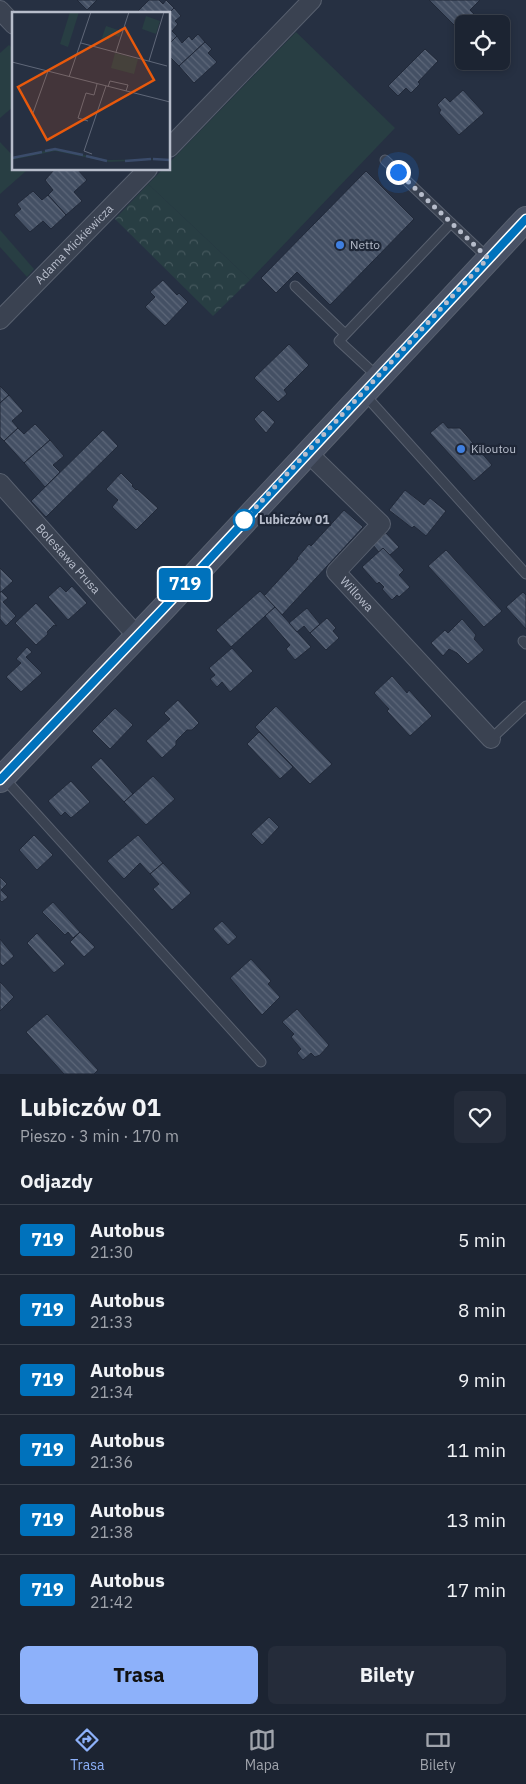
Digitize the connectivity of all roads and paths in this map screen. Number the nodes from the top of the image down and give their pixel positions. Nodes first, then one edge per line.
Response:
1 (312, 0) edge
2 (0, 10) edge
3 (12, 23) edge
4 (170, 147) edge
5 (385, 160) dead end
6 (146, 170) edge
7 (526, 218) edge
8 (451, 223) junction
9 (488, 258) junction
10 (295, 286) dead end
11 (0, 320) edge
12 (345, 334) junction
13 (371, 385) junction
14 (308, 453) junction
15 (0, 484) edge
16 (525, 571) edge
17 (137, 636) junction
18 (526, 706) edge
19 (491, 739) joint
20 (2, 778) edge
21 (261, 1062) dead end

1 - 4 street
2 - 3 street
5 - 8 lane
6 - 11 street, Adama Mickiewicza
7 - 9 main road
8 - 9 lane
8 - 12 lane
9 - 13 main road
10 - 12 lane
12 - 13 lane
13 - 14 main road
13 - 16 lane
14 - 17 main road
14 - 19 street, Willowa
15 - 17 street, Bolesława Prusa
17 - 20 main road
18 - 19 lane
20 - 21 lane

